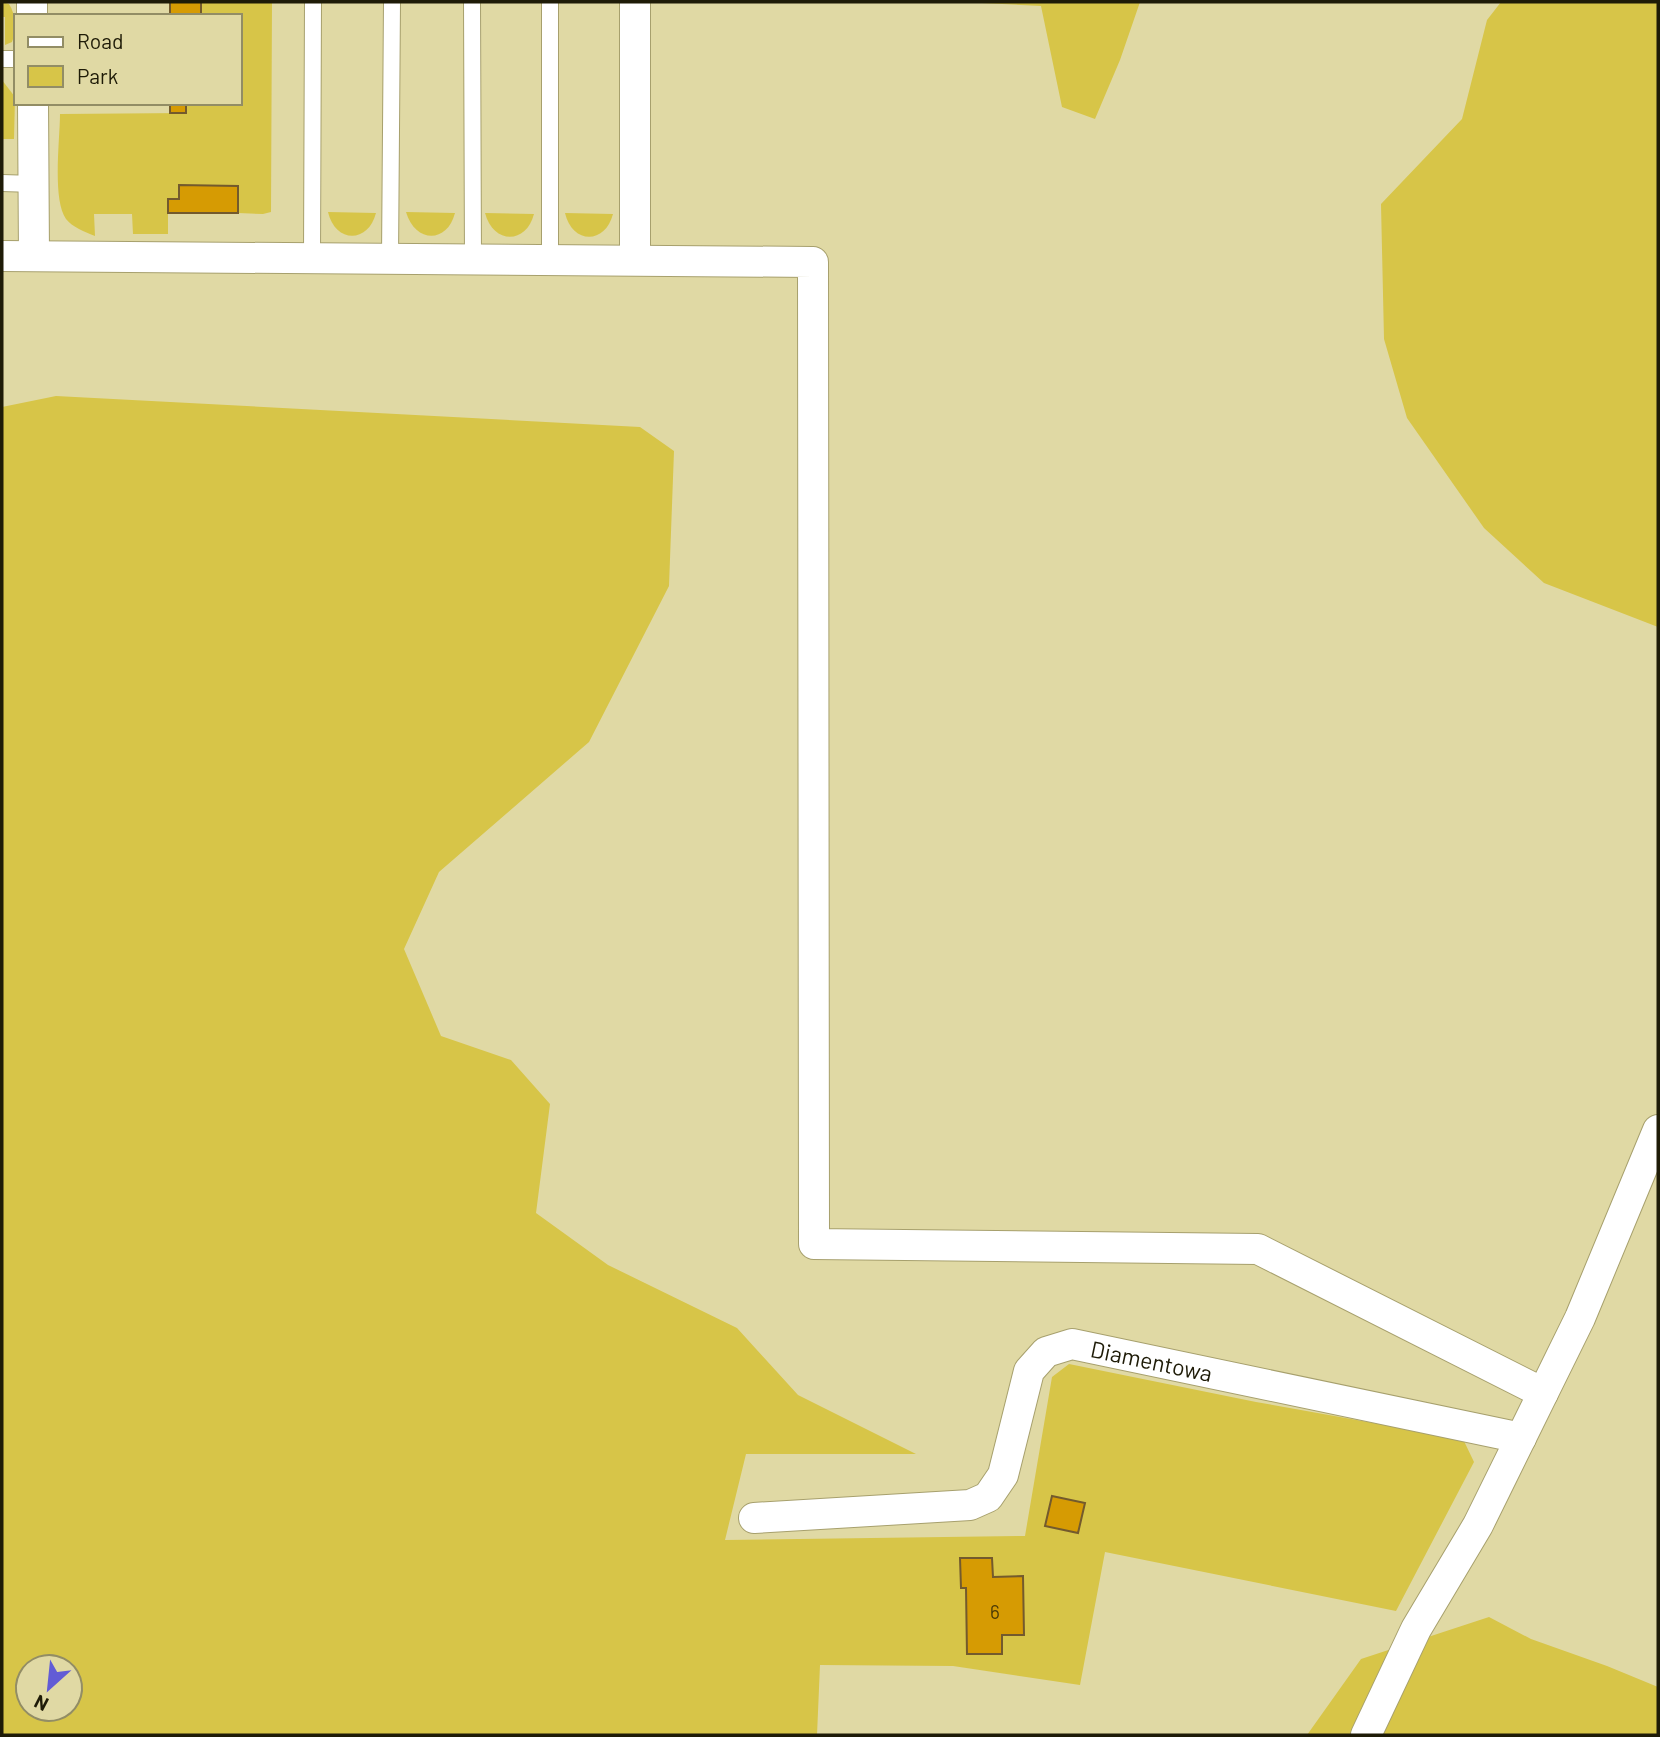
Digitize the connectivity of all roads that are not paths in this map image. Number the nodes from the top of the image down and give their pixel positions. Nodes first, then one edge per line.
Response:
1 (313, 2) edge
2 (392, 2) edge
3 (472, 2) edge
4 (550, 2) edge
5 (635, 2) edge
6 (33, 105) edge
7 (2, 184) edge
8 (34, 184) junction
9 (2, 256) edge
10 (34, 256) junction
11 (312, 258) junction
12 (390, 259) junction
13 (472, 259) junction
14 (550, 260) junction
15 (635, 260) junction
16 (1658, 1130) edge
17 (1543, 1392) junction
18 (1521, 1438) junction
19 (754, 1518) dead end
20 (1366, 1735) edge

1 - 11 lane
2 - 12 lane
3 - 13 lane
4 - 14 lane
5 - 15 street
6 - 8 street
7 - 8 lane
8 - 10 street
9 - 10 street
10 - 11 street
11 - 12 street
12 - 13 street
13 - 14 street
14 - 15 street
15 - 17 street
16 - 17 street
17 - 18 street
18 - 19 street, Diamentowa
18 - 20 street

